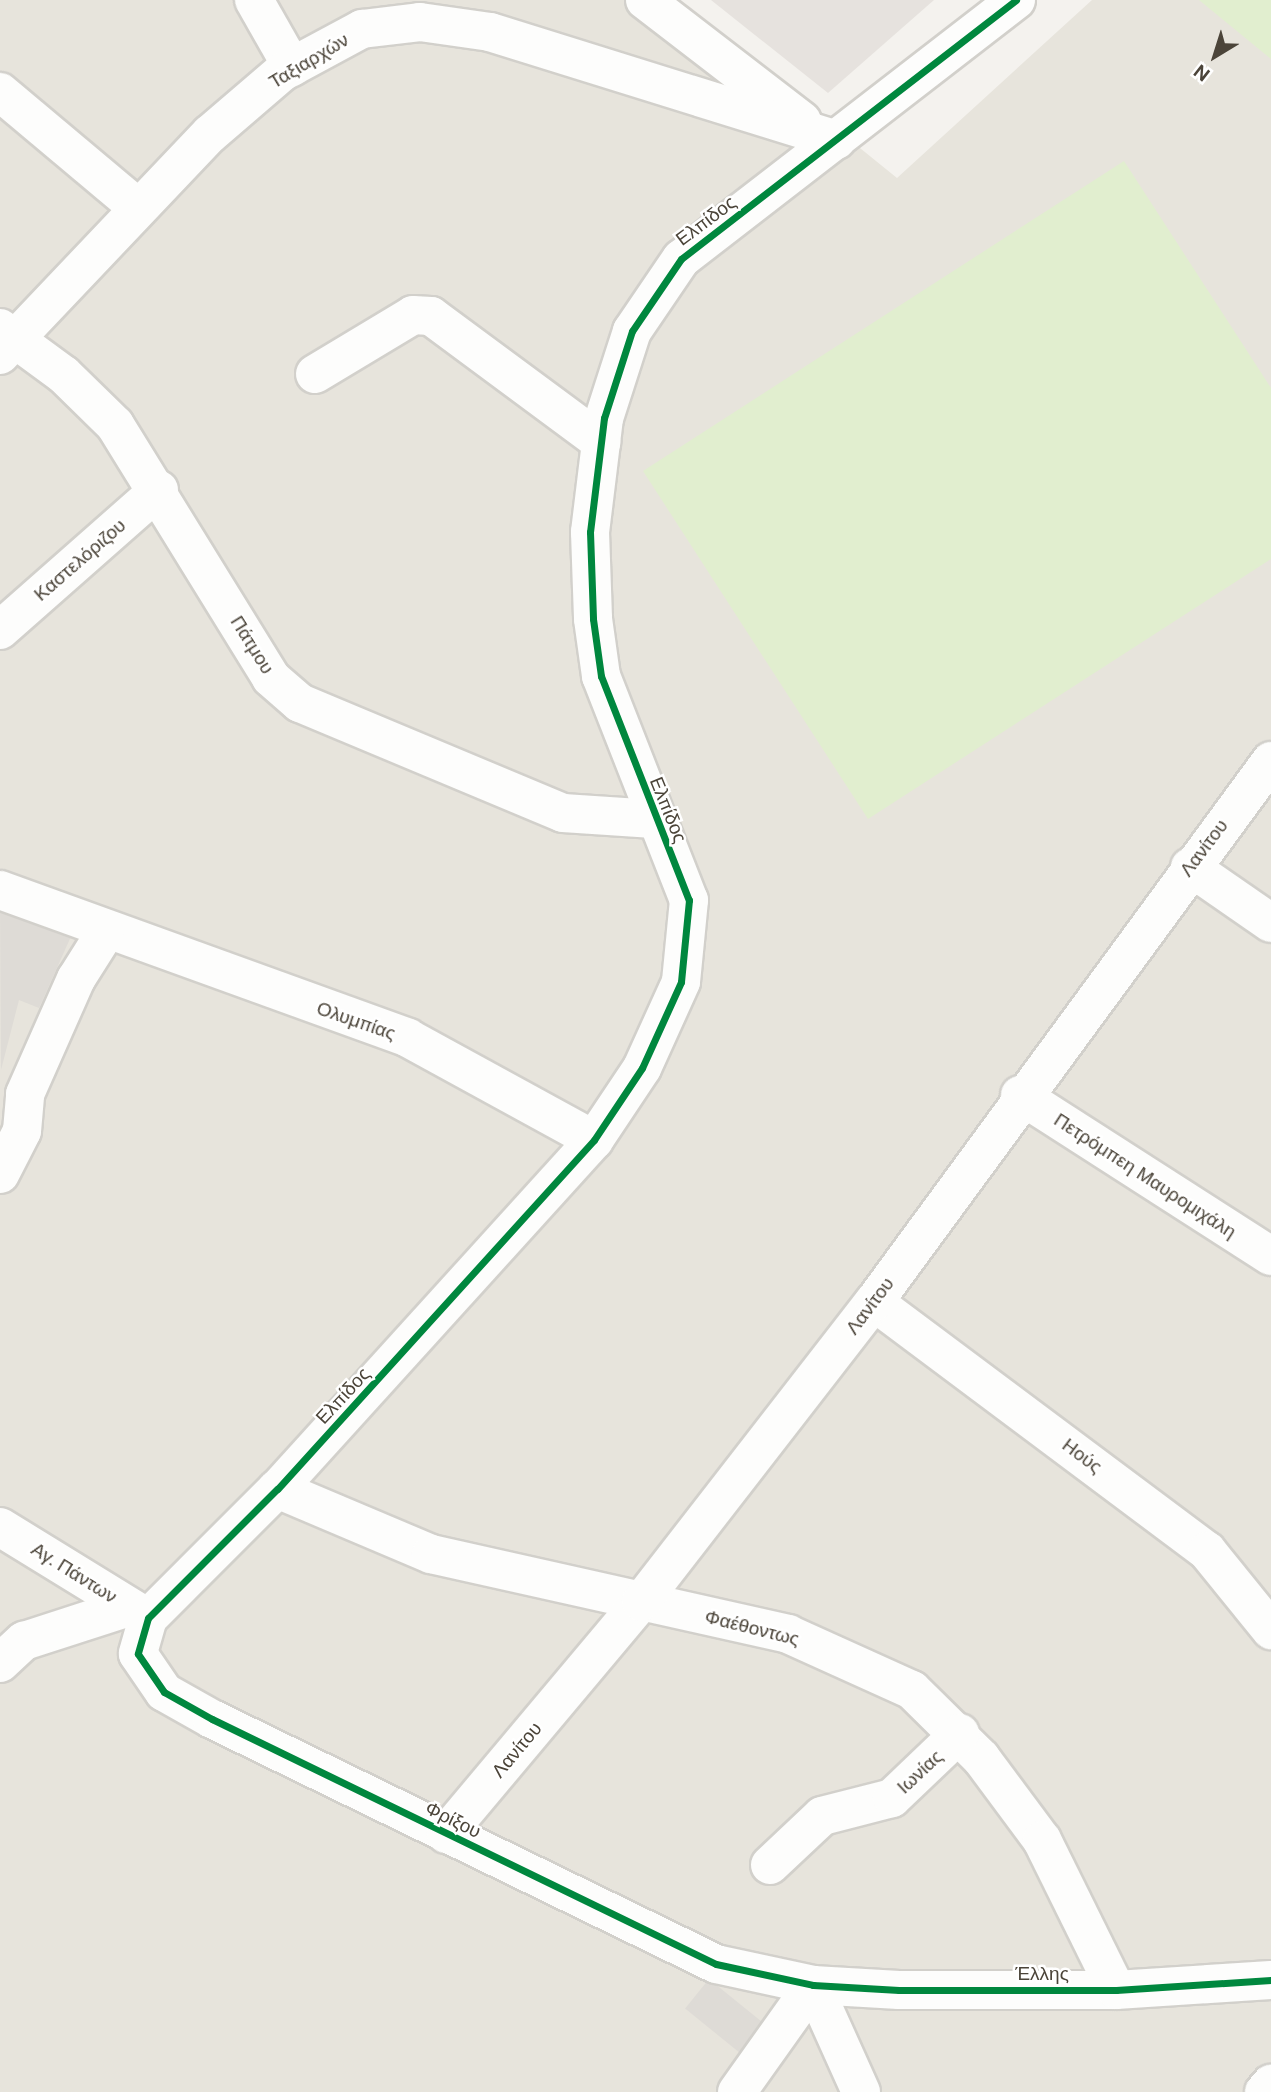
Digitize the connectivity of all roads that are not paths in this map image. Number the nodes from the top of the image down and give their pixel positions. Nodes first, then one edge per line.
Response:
1 (254, 0) edge
2 (645, 0) edge
3 (1016, 0) edge
4 (292, 67) junction
5 (0, 92) edge
6 (829, 138) junction
7 (136, 206) junction
8 (6, 342) edge
9 (314, 374) dead end
10 (601, 442) junction
11 (159, 490) junction
12 (0, 630) edge
13 (1271, 761) edge
14 (654, 820) junction
15 (1190, 867) junction
16 (0, 890) edge
17 (1271, 923) edge
18 (105, 933) junction
19 (1020, 1095) junction
20 (594, 1140) junction
21 (0, 1174) edge
22 (1271, 1256) edge
23 (874, 1303) junction
24 (277, 1489) junction
25 (0, 1527) edge
26 (641, 1602) junction
27 (138, 1613) junction
28 (1271, 1630) edge
29 (0, 1663) edge
30 (960, 1733) junction
31 (446, 1834) junction
32 (770, 1865) dead end
33 (1271, 1980) edge
34 (813, 1985) junction
35 (1116, 1990) junction
36 (1271, 2084) edge
37 (737, 2092) edge
38 (861, 2092) edge
39 (1264, 2092) edge

1 - 4 street
2 - 6 street
3 - 6 street, Ελπίδος
4 - 6 street, Ταξιαρχών
4 - 7 street, Ταξιαρχών
5 - 7 street
6 - 10 street, Ελπίδος
7 - 8 street, Ταξιαρχών
8 - 11 street, Πάτμου
9 - 10 street
10 - 14 street, Ελπίδος
11 - 12 street, Καστελόριζου
11 - 14 street, Πάτμου
13 - 15 street, Λανίτου
14 - 20 street, Ελπίδος
15 - 17 street
15 - 19 street, Λανίτου
16 - 18 street, Ολυμπίας
18 - 20 street, Ολυμπίας
18 - 21 street
19 - 22 street, Πετρόμπεη Μαυρομιχάλη
19 - 23 street, Λανίτου
20 - 24 street, Ελπίδος
23 - 26 street, Λανίτου
23 - 28 street, Ηούς
24 - 26 street, Φαέθοντως
24 - 27 street, Ελπίδος
25 - 27 street, Αγ. Πάντων
26 - 30 street, Φαέθοντως
26 - 31 street, Λανίτου
27 - 29 street
27 - 31 street, Φρίξου
30 - 32 street, Ιωνίας
30 - 35 street, Φαέθοντως
31 - 34 street, Φρίξου
33 - 35 street, Έλλης
34 - 35 street, Έλλης
34 - 37 street
34 - 38 street
36 - 39 street

